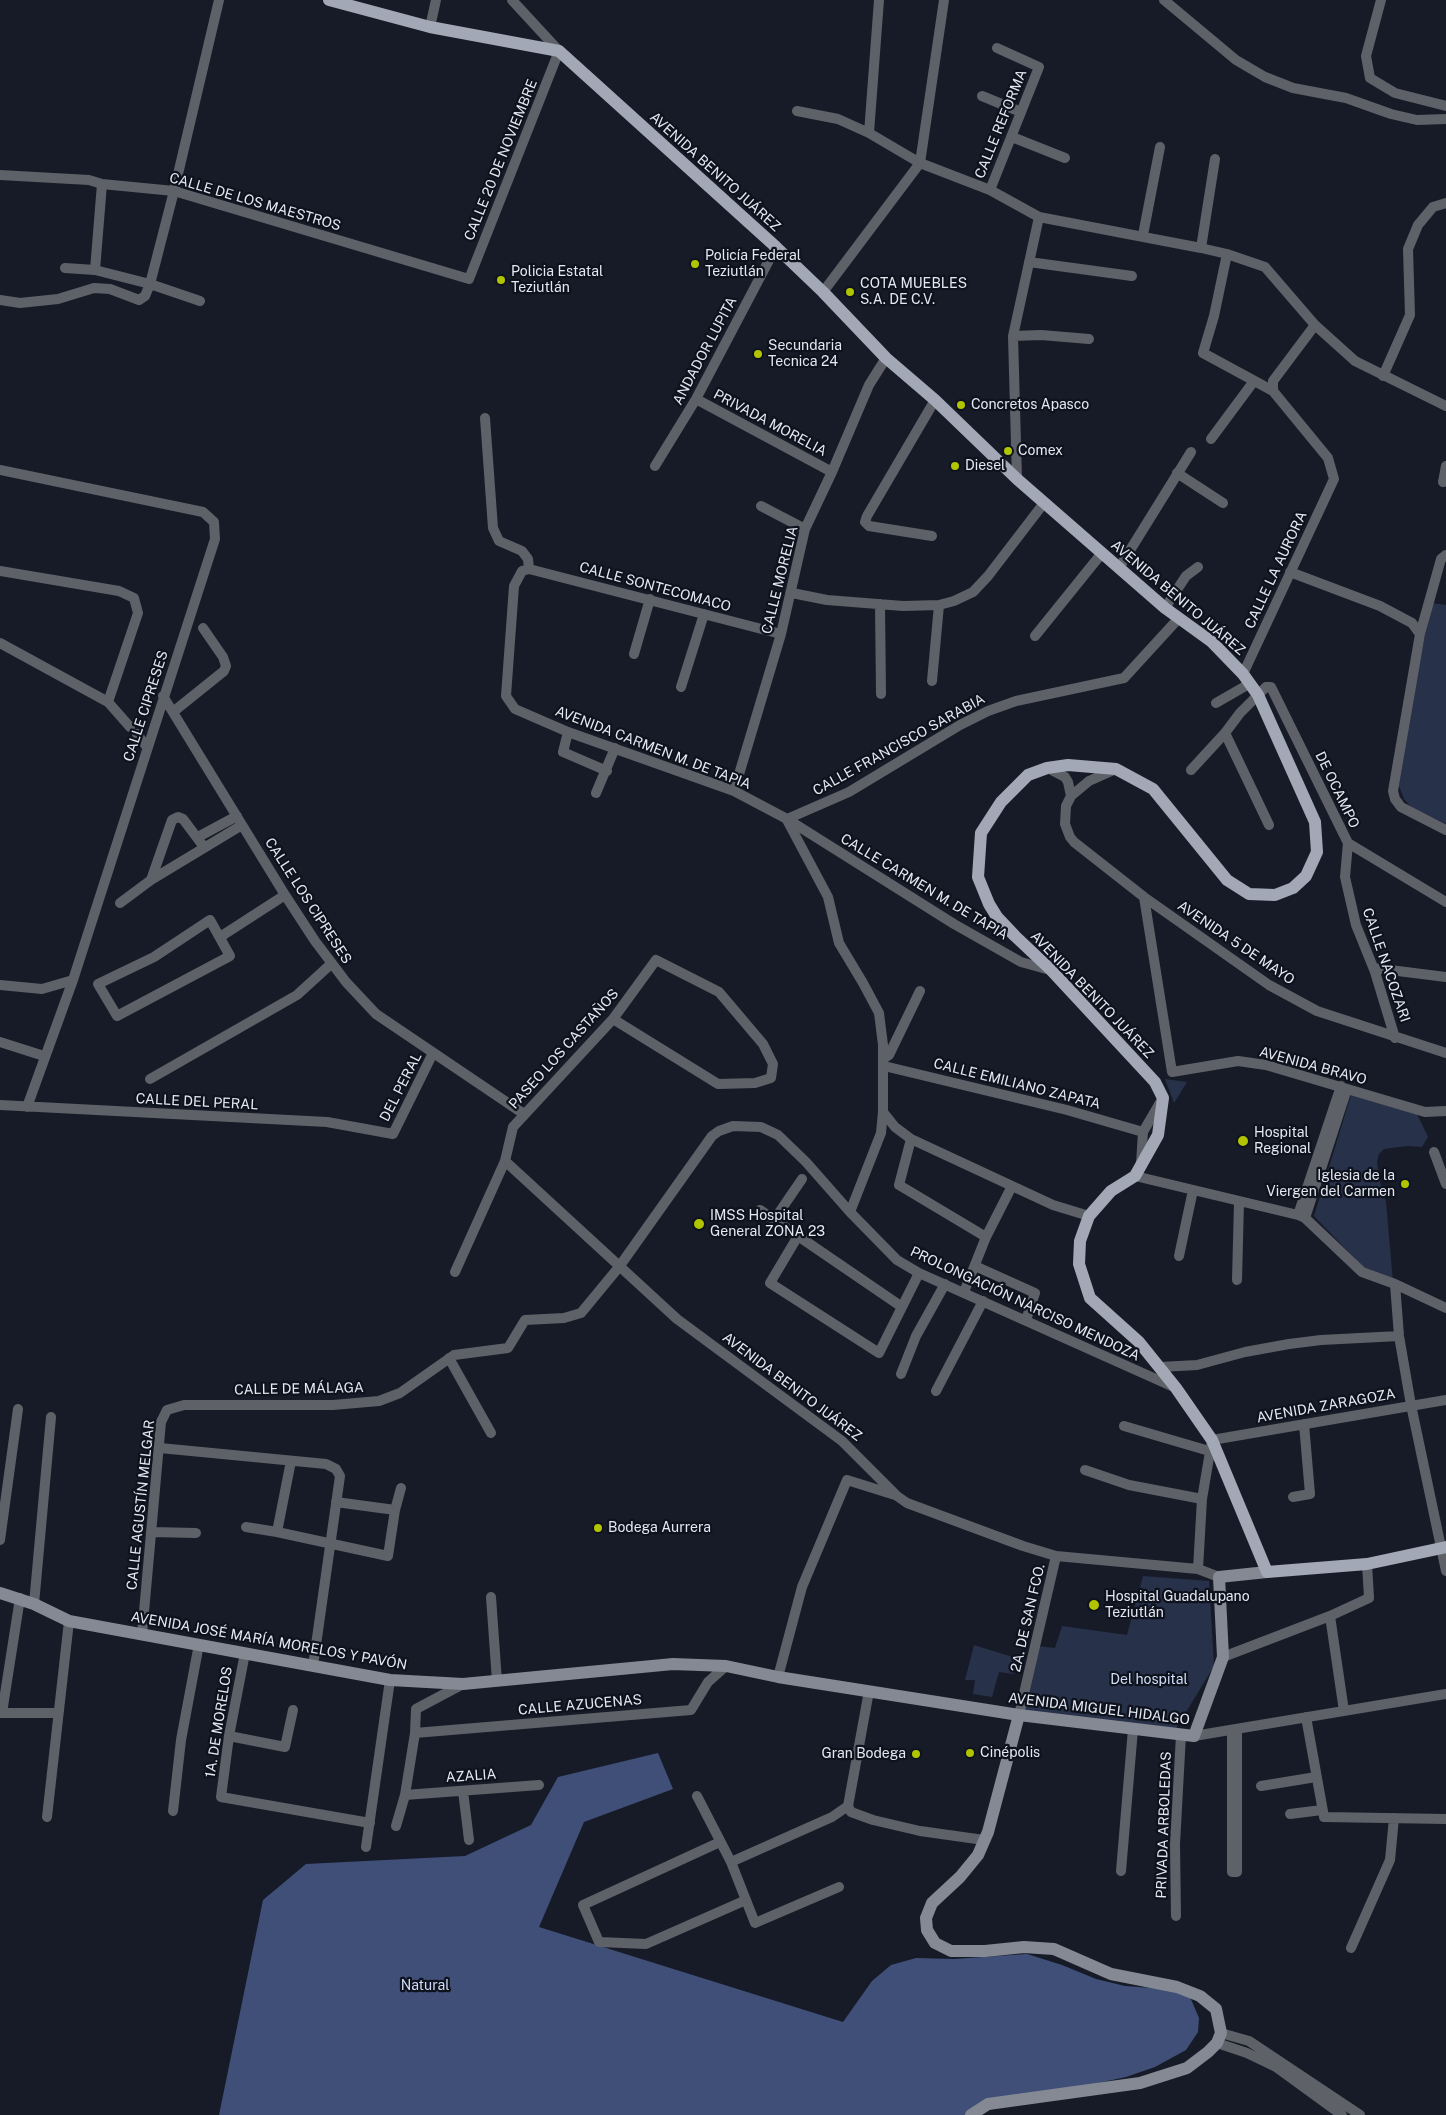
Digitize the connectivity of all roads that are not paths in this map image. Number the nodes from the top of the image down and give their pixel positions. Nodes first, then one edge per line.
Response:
1 (219, 0) edge
2 (328, 0) edge
3 (436, 0) edge
4 (512, 0) edge
5 (879, 0) edge
6 (944, 0) edge
7 (1164, 0) edge
8 (1381, 0) edge
9 (430, 27) junction
10 (997, 48) dead end
11 (558, 51) junction
12 (982, 96) dead end
13 (1446, 106) edge
14 (797, 111) dead end
15 (1021, 112) junction
16 (1446, 119) edge
17 (869, 133) junction
18 (1012, 137) junction
19 (1160, 147) dead end
20 (1064, 158) dead end
21 (1215, 159) dead end
22 (920, 163) junction
23 (0, 175) edge
24 (102, 184) junction
25 (990, 190) junction
26 (174, 191) junction
27 (1446, 204) edge
28 (1039, 217) junction
29 (1143, 235) junction
30 (776, 247) junction
31 (1201, 248) junction
32 (1226, 254) junction
33 (1028, 262) junction
34 (66, 268) dead end
35 (95, 270) junction
36 (1132, 276) dead end
37 (469, 279) joint
38 (150, 284) junction
39 (823, 292) junction
40 (0, 300) edge
41 (200, 301) dead end
42 (1315, 325) junction
43 (1013, 336) junction
44 (1090, 339) dead end
45 (886, 358) junction
46 (1383, 376) junction
47 (1254, 381) junction
48 (1273, 391) junction
49 (696, 398) junction
50 (935, 400) junction
51 (1446, 406) edge
52 (484, 418) dead end
53 (1210, 439) dead end
54 (1191, 452) dead end
55 (655, 466) dead end
56 (1446, 466) edge
57 (0, 470) edge
58 (832, 472) junction
59 (1177, 473) junction
60 (1016, 479) junction
61 (1443, 482) dead end
62 (1044, 503) junction
63 (1223, 503) dead end
64 (761, 506) dead end
65 (805, 529) junction
66 (932, 536) dead end
67 (1102, 553) junction
68 (1446, 555) edge
69 (1119, 568) junction
70 (1198, 568) dead end
71 (525, 570) junction
72 (0, 571) edge
73 (1290, 572) junction
74 (792, 593) junction
75 (650, 599) junction
76 (880, 604) junction
77 (939, 605) junction
78 (1165, 608) junction
79 (704, 614) junction
80 (1178, 619) junction
81 (203, 628) dead end
82 (781, 634) junction
83 (1420, 634) junction
84 (1035, 636) dead end
85 (0, 643) edge
86 (634, 654) dead end
87 (1246, 679) junction
88 (932, 681) dead end
89 (681, 687) dead end
90 (881, 694) dead end
91 (1258, 695) junction
92 (164, 696) junction
93 (108, 702) junction
94 (1216, 703) dead end
95 (173, 712) junction
96 (568, 732) junction
97 (1225, 733) junction
98 (147, 747) junction
99 (615, 748) junction
100 (1047, 768) junction
101 (1116, 769) junction
102 (1191, 770) dead end
103 (607, 771) junction
104 (734, 791) junction
105 (596, 793) dead end
106 (1071, 796) junction
107 (787, 819) junction
108 (240, 821) junction
109 (1269, 825) dead end
110 (1446, 830) edge
111 (198, 837) junction
112 (1348, 843) junction
113 (204, 847) junction
114 (151, 880) junction
115 (285, 895) junction
116 (1144, 897) junction
117 (1446, 902) edge
118 (120, 904) dead end
119 (220, 937) junction
120 (331, 964) junction
121 (1051, 970) junction
122 (1374, 970) junction
123 (1446, 978) edge
124 (73, 980) junction
125 (1446, 982) edge
126 (0, 985) edge
127 (920, 991) dead end
128 (613, 1019) junction
129 (1395, 1038) junction
130 (0, 1042) edge
131 (433, 1053) junction
132 (1446, 1053) edge
133 (44, 1056) junction
134 (883, 1062) junction
135 (150, 1078) dead end
136 (1344, 1088) junction
137 (1163, 1098) junction
138 (0, 1105) edge
139 (27, 1107) junction
140 (1446, 1111) edge
141 (883, 1112) junction
142 (524, 1114) junction
143 (1143, 1132) junction
144 (393, 1134) joint
145 (911, 1139) junction
146 (1434, 1152) dead end
147 (505, 1161) junction
148 (1138, 1170) junction
149 (802, 1179) dead end
150 (1446, 1184) edge
151 (1012, 1186) junction
152 (1193, 1190) junction
153 (1239, 1202) junction
154 (760, 1210) dead end
155 (850, 1212) junction
156 (1089, 1216) junction
157 (1302, 1216) junction
158 (774, 1220) junction
159 (798, 1236) junction
160 (986, 1237) junction
161 (1179, 1256) dead end
162 (975, 1266) junction
163 (619, 1267) junction
164 (455, 1272) dead end
165 (919, 1273) junction
166 (1237, 1280) dead end
167 (945, 1284) junction
168 (1395, 1284) junction
169 (964, 1292) junction
170 (983, 1301) junction
171 (902, 1307) junction
172 (1446, 1308) edge
173 (1026, 1320) junction
174 (1399, 1336) junction
175 (449, 1358) junction
176 (1160, 1367) junction
177 (901, 1374) dead end
178 (1176, 1388) junction
179 (936, 1391) dead end
180 (1446, 1400) edge
181 (1411, 1405) junction
182 (18, 1409) dead end
183 (167, 1410) joint
184 (51, 1417) dead end
185 (1304, 1424) junction
186 (1124, 1426) dead end
187 (491, 1433) dead end
188 (160, 1448) junction
189 (1213, 1448) junction
190 (291, 1461) junction
191 (1085, 1470) dead end
192 (401, 1488) dead end
193 (897, 1496) junction
194 (1293, 1497) dead end
195 (1202, 1499) junction
196 (336, 1502) junction
197 (395, 1510) junction
198 (246, 1527) dead end
199 (151, 1532) junction
200 (277, 1532) junction
201 (196, 1533) dead end
202 (0, 1540) edge
203 (330, 1543) junction
204 (1444, 1547) edge
205 (1056, 1556) junction
206 (1367, 1564) junction
207 (1198, 1569) junction
208 (1446, 1571) edge
209 (1267, 1572) junction
210 (1219, 1577) junction
211 (0, 1593) edge
212 (20, 1598) junction
213 (491, 1598) dead end
214 (34, 1604) junction
215 (1330, 1616) junction
216 (70, 1621) junction
217 (142, 1634) junction
218 (199, 1644) junction
219 (245, 1653) junction
220 (1222, 1663) junction
221 (313, 1666) junction
222 (726, 1666) junction
223 (778, 1677) junction
224 (390, 1680) junction
225 (497, 1681) junction
226 (463, 1684) junction
227 (869, 1692) junction
228 (1446, 1694) edge
229 (293, 1710) dead end
230 (1344, 1711) junction
231 (1, 1713) edge
232 (58, 1713) junction
233 (1019, 1716) junction
234 (1306, 1717) junction
235 (1133, 1729) junction
236 (1234, 1730) junction
237 (414, 1733) junction
238 (228, 1736) junction
239 (1187, 1736) junction
240 (1316, 1777) junction
241 (539, 1786) dead end
242 (1261, 1786) dead end
243 (463, 1791) junction
244 (404, 1795) junction
245 (697, 1796) dead end
246 (848, 1806) junction
247 (173, 1811) dead end
248 (1323, 1813) junction
249 (1290, 1814) dead end
250 (47, 1817) dead end
251 (1394, 1818) junction
252 (1446, 1819) edge
253 (370, 1823) junction
254 (396, 1826) dead end
255 (468, 1840) dead end
256 (984, 1840) junction
257 (720, 1842) junction
258 (366, 1847) dead end
259 (730, 1862) junction
260 (1121, 1871) dead end
261 (839, 1887) dead end
262 (746, 1900) junction
263 (1176, 1916) dead end
264 (1351, 1948) dead end
265 (1219, 2038) junction
266 (970, 2115) edge
267 (1342, 2115) edge
268 (1360, 2115) edge

1 - 26 street
2 - 9 main road
3 - 9 street
4 - 11 street
5 - 17 street
6 - 22 street
7 - 16 street
8 - 13 street
9 - 11 main road
10 - 15 street, CALLE REFORMA
11 - 30 main road, AVENIDA BENITO JUÁREZ
11 - 37 street, CALLE 20 DE NOVIEMBRE
12 - 15 street
14 - 17 street
15 - 18 street, CALLE REFORMA
17 - 22 street
18 - 20 street
18 - 25 street, CALLE REFORMA
19 - 29 street
21 - 31 street
22 - 25 street
22 - 39 street
23 - 24 street, CALLE DE LOS MAESTROS
24 - 26 street, CALLE DE LOS MAESTROS
24 - 35 street
25 - 28 street
26 - 37 street, CALLE DE LOS MAESTROS
26 - 38 street
27 - 46 street
28 - 29 street
28 - 33 street
29 - 31 street
30 - 39 main road, AVENIDA BENITO JUÁREZ
30 - 49 street, ANDADOR LUPITA
31 - 32 street
32 - 42 street
32 - 47 street
33 - 36 street
33 - 43 street
34 - 35 street
35 - 38 street
38 - 40 street
38 - 41 street
39 - 45 main road, AVENIDA BENITO JUÁREZ
42 - 46 street
42 - 48 street
43 - 44 street
43 - 60 street
45 - 50 main road, AVENIDA BENITO JUÁREZ
45 - 58 street, CALLE MORELIA
46 - 51 street
47 - 48 street
47 - 53 street
48 - 73 street, CALLE LA AURORA
49 - 55 street, ANDADOR LUPITA
49 - 58 street, PRIVADA MORELIA
50 - 60 main road, AVENIDA BENITO JUÁREZ
50 - 66 street
52 - 71 street
54 - 59 street
56 - 61 street
57 - 92 street, CALLE CIPRESES
58 - 65 street, CALLE MORELIA
59 - 63 street
59 - 69 street
60 - 62 main road, AVENIDA BENITO JUÁREZ
62 - 67 main road, AVENIDA BENITO JUÁREZ
62 - 77 street
64 - 65 street
65 - 74 street, CALLE MORELIA
67 - 69 main road, AVENIDA BENITO JUÁREZ
67 - 84 street
68 - 83 street
69 - 78 main road, AVENIDA BENITO JUÁREZ
70 - 78 street
71 - 75 street, CALLE SONTECOMACO
71 - 96 street, AVENIDA CARMEN M. DE TAPIA
72 - 93 street
73 - 83 street
73 - 87 street, CALLE LA AURORA
74 - 76 street
74 - 82 street, CALLE MORELIA
75 - 79 street, CALLE SONTECOMACO
75 - 86 street
76 - 77 street
76 - 90 street
77 - 88 street
78 - 80 main road, AVENIDA BENITO JUÁREZ
79 - 82 street, CALLE SONTECOMACO
79 - 89 street
80 - 87 main road, AVENIDA BENITO JUÁREZ
80 - 107 street, CALLE FRANCISCO SARABIA
81 - 95 street
82 - 104 street, CALLE MORELIA
83 - 110 street
85 - 93 street
87 - 91 main road, AVENIDA BENITO JUÁREZ
87 - 94 street
91 - 97 street
91 - 101 main road, AVENIDA BENITO JUÁREZ
91 - 112 street, DE OCAMPO
92 - 95 street, CALLE LOS CIPRESES
92 - 98 street, CALLE CIPRESES
93 - 98 street
95 - 108 street, CALLE LOS CIPRESES
96 - 99 street, AVENIDA CARMEN M. DE TAPIA
96 - 103 street
97 - 102 street
97 - 109 street
98 - 124 street, CALLE CIPRESES
99 - 103 street
99 - 104 street, AVENIDA CARMEN M. DE TAPIA
100 - 101 main road, AVENIDA BENITO JUÁREZ
100 - 106 street
100 - 121 main road, AVENIDA BENITO JUÁREZ
101 - 106 street
103 - 105 street
104 - 107 street, AVENIDA CARMEN M. DE TAPIA
106 - 116 street, AVENIDA 5 DE MAYO
107 - 121 street, CALLE CARMEN M. DE TAPIA
107 - 134 street
108 - 111 street
108 - 113 street
108 - 115 street, CALLE LOS CIPRESES
111 - 113 street
111 - 114 street
112 - 117 street, DE OCAMPO
112 - 122 street, CALLE NACOZARI
113 - 114 street
114 - 118 street
115 - 119 street
115 - 120 street, CALLE LOS CIPRESES
116 - 129 street, AVENIDA 5 DE MAYO
116 - 136 street, AVENIDA BRAVO
119 - 119 street
120 - 131 street, CALLE LOS CIPRESES
120 - 135 street
121 - 137 main road, AVENIDA BENITO JUÁREZ
122 - 123 street
122 - 125 street
122 - 129 street, CALLE NACOZARI
124 - 126 street
124 - 133 street, CALLE CIPRESES
127 - 134 street
128 - 128 street, PASEO LOS CASTAÑOS
128 - 142 street, PASEO LOS CASTAÑOS
129 - 132 street, AVENIDA 5 DE MAYO
130 - 133 street
131 - 142 street, CALLE LOS CIPRESES
131 - 144 street, DEL PERAL
133 - 139 street, CALLE CIPRESES
134 - 141 street
134 - 143 street, CALLE EMILIANO ZAPATA
136 - 140 street, AVENIDA BRAVO
136 - 157 street
137 - 143 street
137 - 148 main road
138 - 139 street, CALLE DEL PERAL
139 - 144 street, CALLE DEL PERAL
141 - 145 street
141 - 155 street
142 - 147 street, PASEO LOS CASTAÑOS
143 - 148 street
145 - 151 street
145 - 160 street
146 - 150 street
147 - 163 street, AVENIDA BENITO JUÁREZ
147 - 164 street, PASEO LOS CASTAÑOS
148 - 152 street
148 - 156 main road
149 - 158 street
151 - 156 street
151 - 160 street
152 - 153 street
152 - 161 street
153 - 157 street
153 - 166 street
154 - 158 street
155 - 163 street, PROLONGACIÓN NARCISO MENDOZA
155 - 165 street, PROLONGACIÓN NARCISO MENDOZA
156 - 176 main road
157 - 168 street
158 - 159 street
159 - 171 street
159 - 171 street
160 - 162 street
162 - 169 street
162 - 173 street
163 - 175 street, CALLE DE MÁLAGA
163 - 193 street, AVENIDA BENITO JUÁREZ
165 - 167 street, PROLONGACIÓN NARCISO MENDOZA
165 - 171 street
167 - 169 street, PROLONGACIÓN NARCISO MENDOZA
167 - 177 street
168 - 172 street
168 - 174 street
169 - 170 street, PROLONGACIÓN NARCISO MENDOZA
170 - 173 street, PROLONGACIÓN NARCISO MENDOZA
170 - 179 street
173 - 178 street, PROLONGACIÓN NARCISO MENDOZA
174 - 176 street
174 - 181 street
175 - 183 street, CALLE DE MÁLAGA
175 - 187 street
176 - 178 main road
178 - 189 main road
180 - 181 street, AVENIDA ZARAGOZA
181 - 185 street, AVENIDA ZARAGOZA
181 - 204 street
182 - 202 street
183 - 188 street, CALLE AGUSTÍN MELGAR
184 - 214 street
185 - 189 street, AVENIDA ZARAGOZA
185 - 194 street
186 - 189 street
188 - 190 street
188 - 199 street, CALLE AGUSTÍN MELGAR
189 - 195 street
189 - 209 main road
190 - 196 street
190 - 200 street
191 - 195 street
192 - 197 street
193 - 205 street, AVENIDA BENITO JUÁREZ
193 - 223 street
195 - 207 street
196 - 197 street
196 - 203 street
197 - 203 street
198 - 200 street
199 - 201 street
199 - 217 street, CALLE AGUSTÍN MELGAR
200 - 203 street
203 - 221 street
204 - 206 main road
204 - 208 street
205 - 207 street, AVENIDA BENITO JUÁREZ
205 - 233 street, 2A. DE SAN FCO.
206 - 209 main road
206 - 215 street
207 - 210 street, AVENIDA BENITO JUÁREZ
209 - 210 main road
210 - 220 main road
211 - 212 main road, AVENIDA JOSÉ MARÍA MORELOS Y PAVÓN
212 - 214 main road, AVENIDA JOSÉ MARÍA MORELOS Y PAVÓN
212 - 231 street
213 - 225 street
214 - 216 main road, AVENIDA JOSÉ MARÍA MORELOS Y PAVÓN
215 - 220 street
215 - 230 street
216 - 217 main road, AVENIDA JOSÉ MARÍA MORELOS Y PAVÓN
216 - 232 street
217 - 218 main road, AVENIDA JOSÉ MARÍA MORELOS Y PAVÓN
218 - 219 main road, AVENIDA JOSÉ MARÍA MORELOS Y PAVÓN
218 - 247 street
219 - 221 main road, AVENIDA JOSÉ MARÍA MORELOS Y PAVÓN
219 - 238 street, 1A. DE MORELOS
220 - 239 main road
221 - 224 main road, AVENIDA JOSÉ MARÍA MORELOS Y PAVÓN
222 - 223 main road, AVENIDA JOSÉ MARÍA MORELOS Y PAVÓN
222 - 225 main road, AVENIDA JOSÉ MARÍA MORELOS Y PAVÓN
222 - 237 street, CALLE AZUCENAS
223 - 227 main road, AVENIDA MIGUEL HIDALGO
224 - 226 main road, AVENIDA JOSÉ MARÍA MORELOS Y PAVÓN
224 - 253 street
225 - 226 main road, AVENIDA JOSÉ MARÍA MORELOS Y PAVÓN
226 - 237 street
227 - 233 main road, AVENIDA MIGUEL HIDALGO
227 - 246 street
228 - 230 street, AVENIDA MIGUEL HIDALGO
229 - 238 street
230 - 234 street, AVENIDA MIGUEL HIDALGO
231 - 232 street
232 - 250 street
233 - 235 main road, AVENIDA MIGUEL HIDALGO
233 - 256 main road
234 - 236 street, AVENIDA MIGUEL HIDALGO
234 - 240 street
235 - 239 main road, AVENIDA MIGUEL HIDALGO
235 - 260 street
236 - 236 street
236 - 239 street, AVENIDA MIGUEL HIDALGO
237 - 244 street
238 - 253 street, 1A. DE MORELOS
239 - 263 street, PRIVADA ARBOLEDAS
240 - 242 street
240 - 248 street
241 - 243 street, AZALIA
243 - 244 street, AZALIA
243 - 255 street
244 - 254 street
245 - 257 street
246 - 256 street
246 - 259 street
248 - 249 street
248 - 251 street
251 - 252 street
251 - 264 street
253 - 258 street
256 - 265 main road
257 - 259 street
257 - 262 street
259 - 262 street
261 - 262 street
265 - 266 main road
265 - 267 street
265 - 268 street

